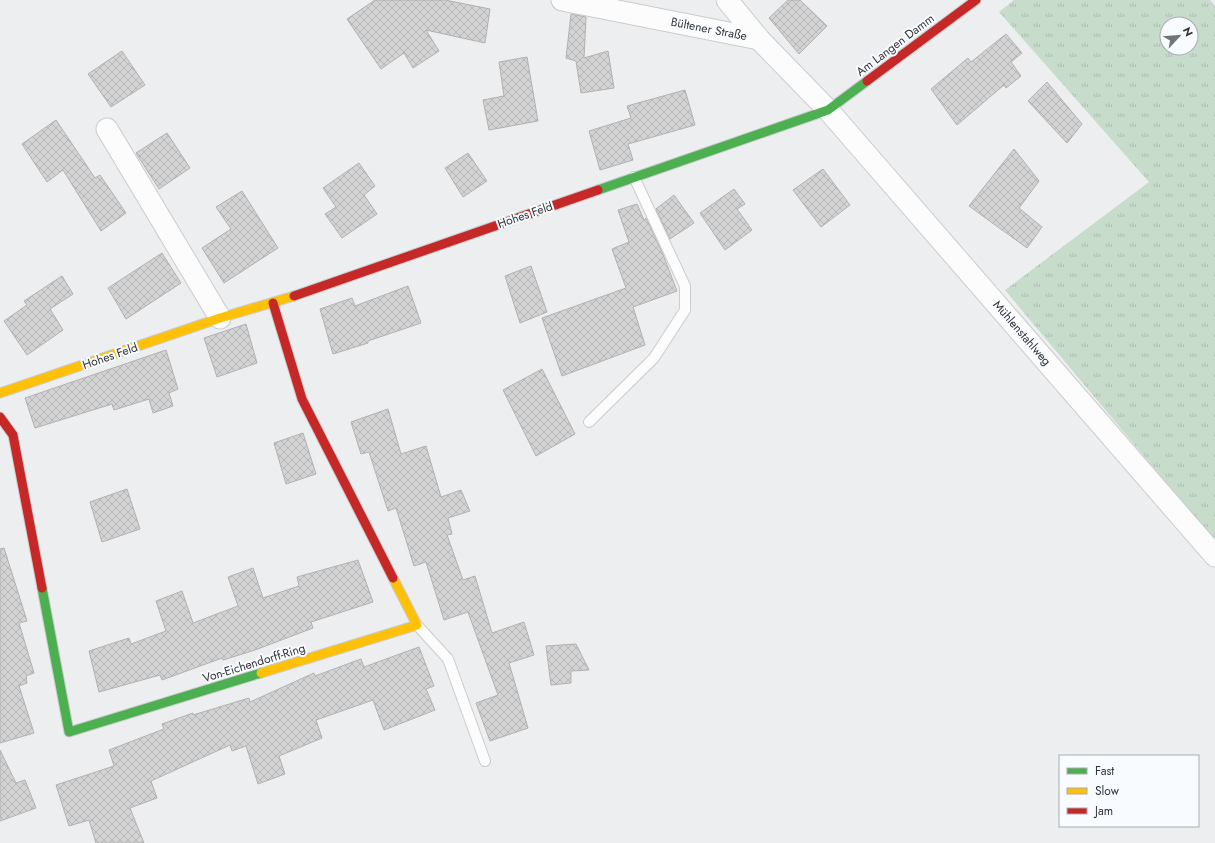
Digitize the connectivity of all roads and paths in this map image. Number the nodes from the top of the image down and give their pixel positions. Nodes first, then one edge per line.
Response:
1 (562, 0) edge
2 (727, 0) edge
3 (976, 0) edge
4 (759, 39) junction
5 (828, 110) junction
6 (107, 129) dead end
7 (634, 177) junction
8 (273, 303) junction
9 (220, 318) junction
10 (0, 393) edge
11 (0, 417) edge
12 (589, 422) dead end
13 (1215, 556) edge
14 (417, 625) junction
15 (485, 761) dead end

1 - 4 street, Bültener Straße
2 - 4 street
3 - 5 street, Am Langen Damm
4 - 5 street, Bültener Straße
5 - 7 street, Hohes Feld
5 - 13 street, Mühlenstahlweg
6 - 9 street
7 - 8 street, Hohes Feld
7 - 12 lane
8 - 9 street, Hohes Feld
8 - 14 street
9 - 10 street, Hohes Feld
11 - 14 street, Von-Eichendorff-Ring
14 - 15 lane

